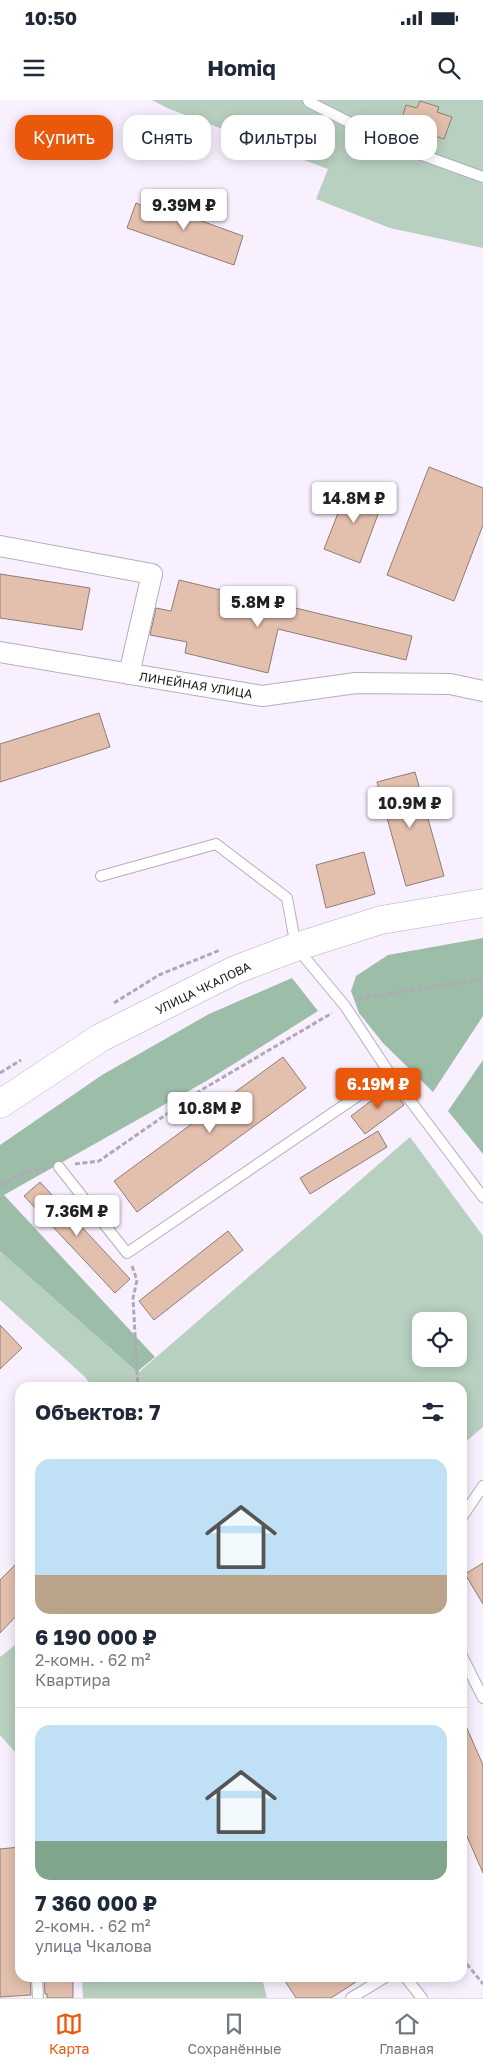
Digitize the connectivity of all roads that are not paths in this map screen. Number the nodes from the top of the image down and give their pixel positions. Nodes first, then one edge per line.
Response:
1 (308, 100) edge
2 (483, 177) edge
3 (0, 546) edge
4 (0, 652) edge
5 (129, 674) junction
6 (483, 691) edge
7 (101, 876) dead end
8 (483, 903) edge
9 (296, 947) junction
10 (390, 1074) junction
11 (0, 1104) edge
12 (59, 1167) road end
13 (483, 1196) edge
14 (483, 1486) edge
15 (467, 1510) edge
16 (467, 1666) edge
17 (483, 1698) edge
18 (37, 1982) edge
19 (377, 1982) edge
20 (409, 1982) edge
21 (38, 1998) edge
22 (351, 1998) edge
23 (422, 1998) edge

1 - 2 lane
3 - 5 street
4 - 5 street, ЛИНЕЙНАЯ УЛИЦА
5 - 6 street, ЛИНЕЙНАЯ УЛИЦА
7 - 9 lane
8 - 9 main road, УЛИЦА ЧКАЛОВА
9 - 10 lane
9 - 11 main road, УЛИЦА ЧКАЛОВА
10 - 12 lane
10 - 13 lane
14 - 15 lane
16 - 17 lane
18 - 21 lane
19 - 22 lane
20 - 23 lane

